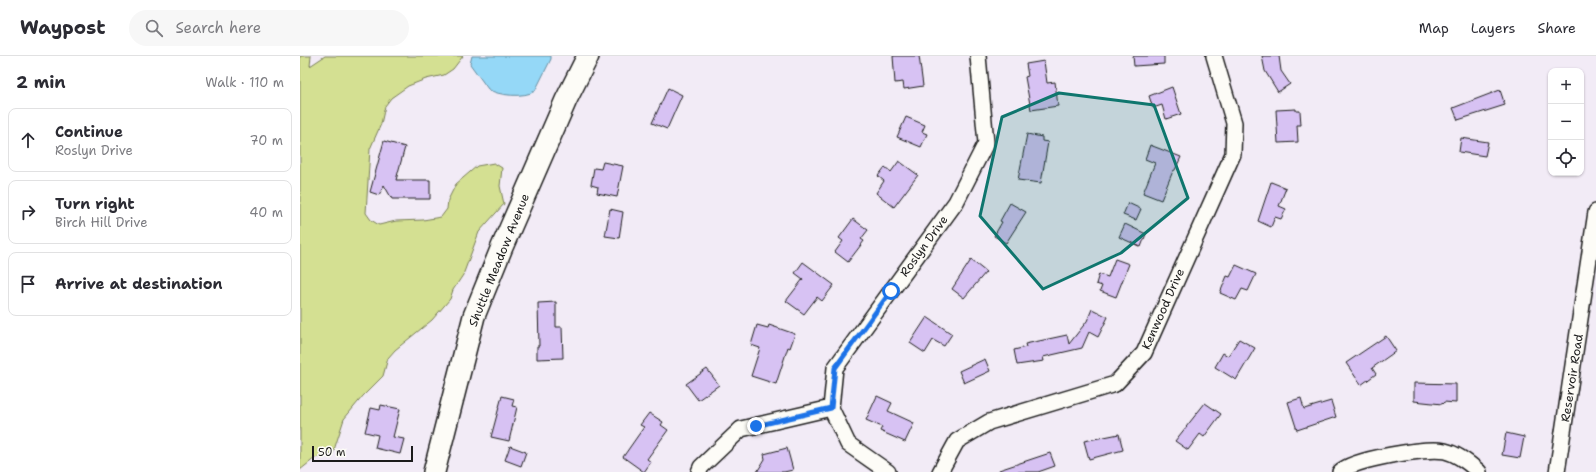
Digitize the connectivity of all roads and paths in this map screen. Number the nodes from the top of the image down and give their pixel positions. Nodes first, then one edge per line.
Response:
1 (588, 56) edge
2 (978, 56) edge
3 (1214, 56) edge
4 (1596, 212) edge
5 (831, 408) junction
6 (434, 472) edge
7 (699, 472) edge
8 (888, 472) edge
9 (940, 472) edge
10 (1340, 472) edge
11 (1478, 472) edge
12 (1557, 472) edge

1 - 6 street, Shuttle Meadow Avenue
2 - 5 street, Roslyn Drive
3 - 9 street, Kenwood Drive
4 - 12 street, Reservoir Road
5 - 7 street
5 - 8 street
10 - 11 street

